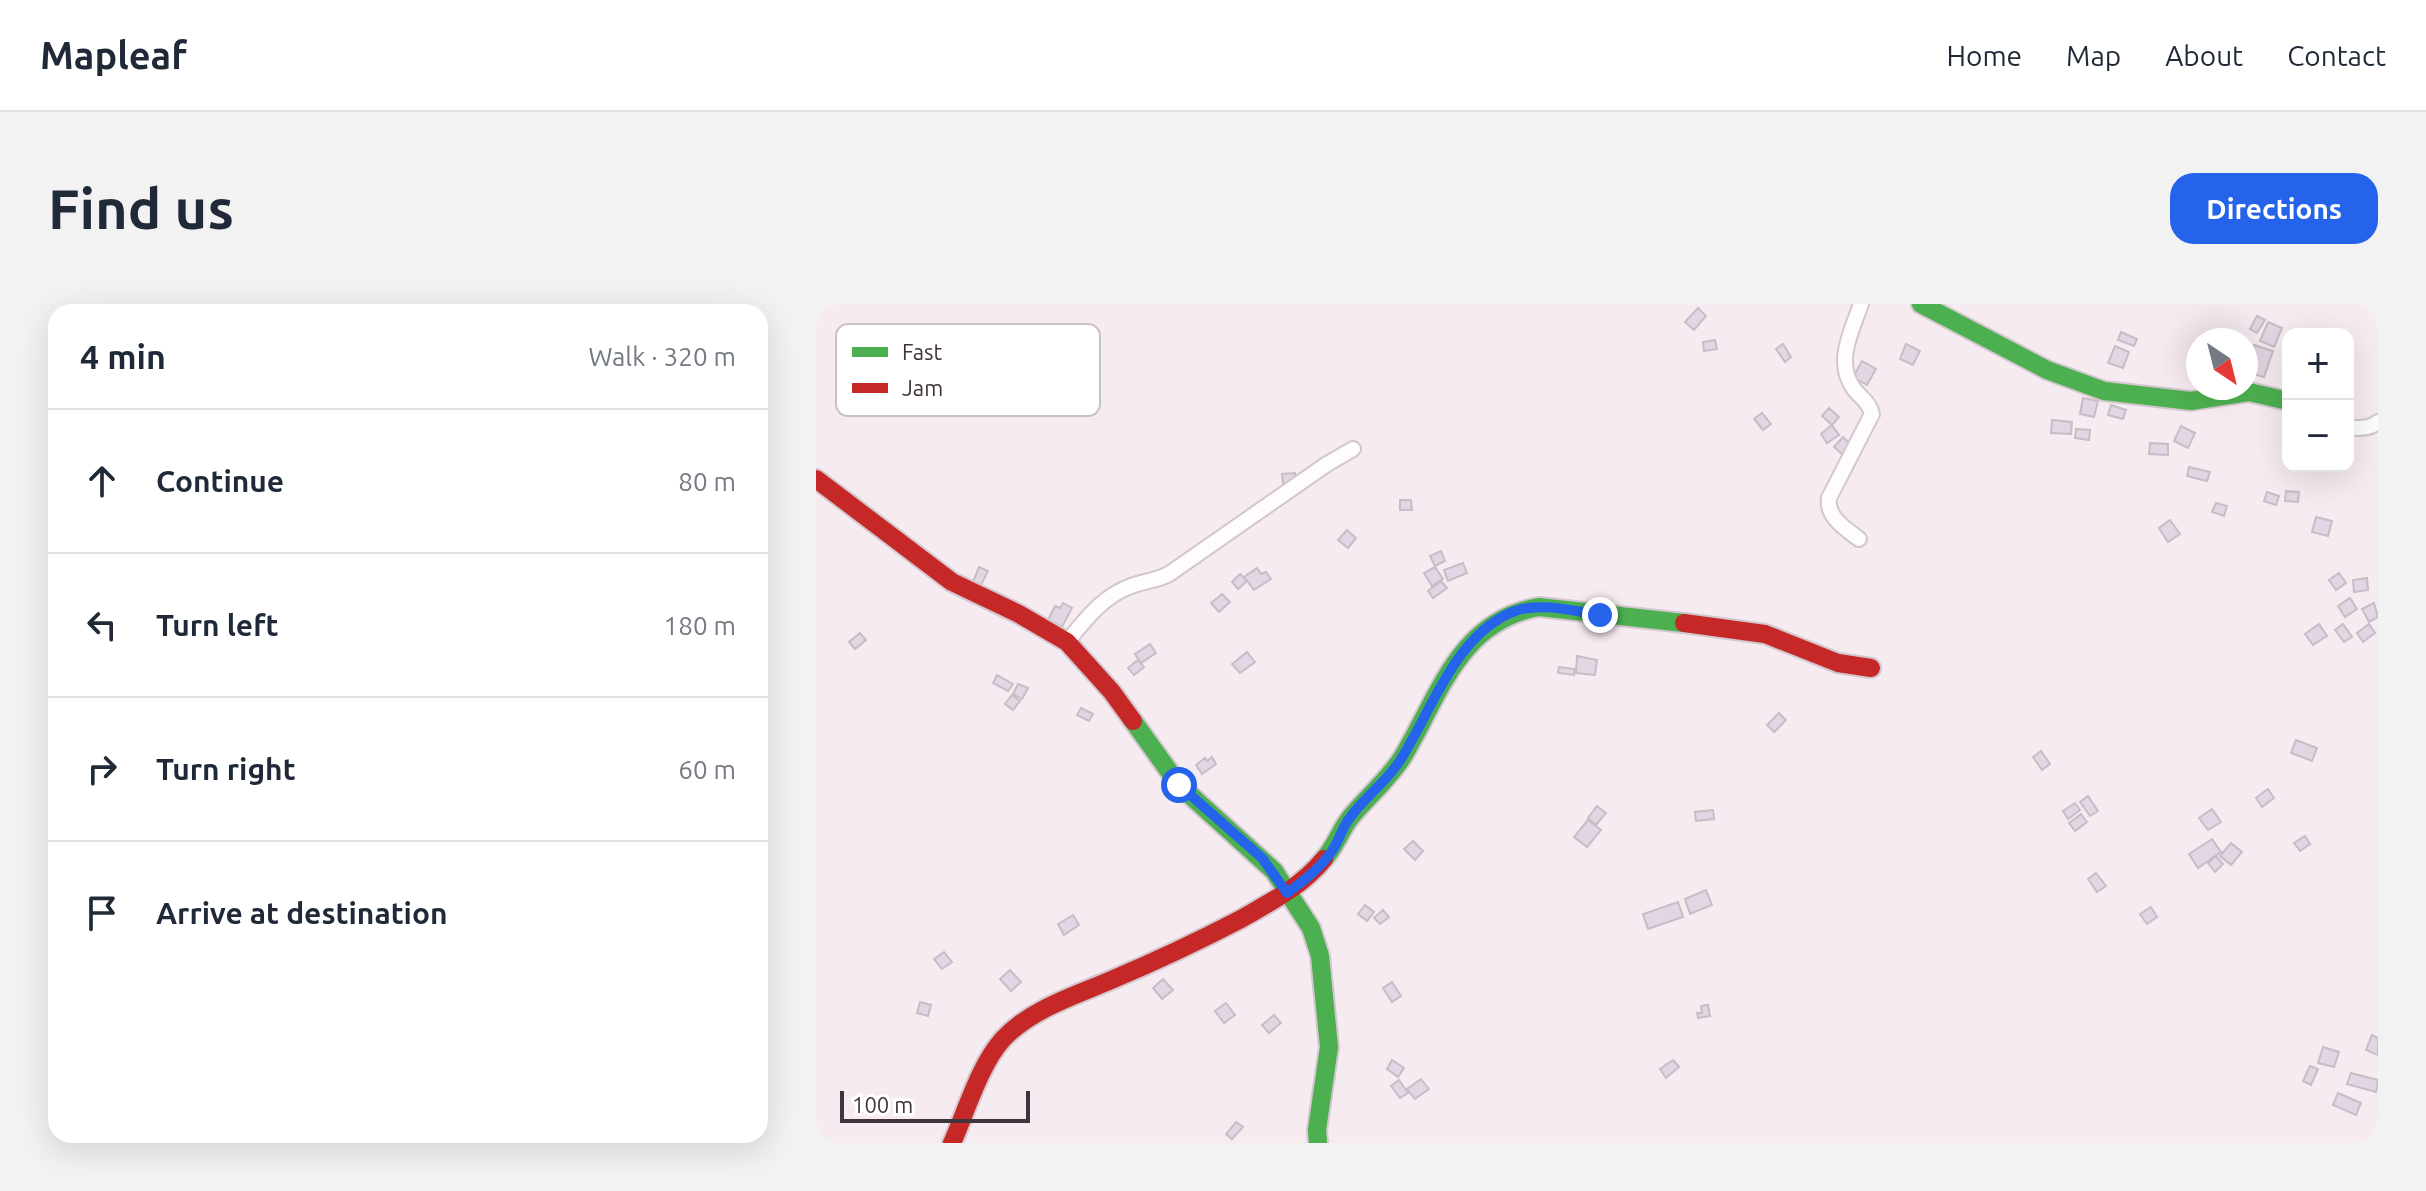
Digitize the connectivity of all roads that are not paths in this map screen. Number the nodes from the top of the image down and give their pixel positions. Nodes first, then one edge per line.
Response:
1 (1861, 304) edge
2 (1921, 304) edge
3 (2284, 400) edge
4 (2378, 422) edge
5 (2354, 427) edge
6 (1353, 449) dead end
7 (816, 479) edge
8 (1859, 539) dead end
9 (1067, 642) junction
10 (1871, 668) dead end
11 (1287, 893) junction
12 (952, 1143) edge
13 (1318, 1143) edge

1 - 8 street
2 - 3 street
4 - 5 street
6 - 9 street
7 - 9 street
9 - 11 street
10 - 11 street
11 - 12 street
11 - 13 street

